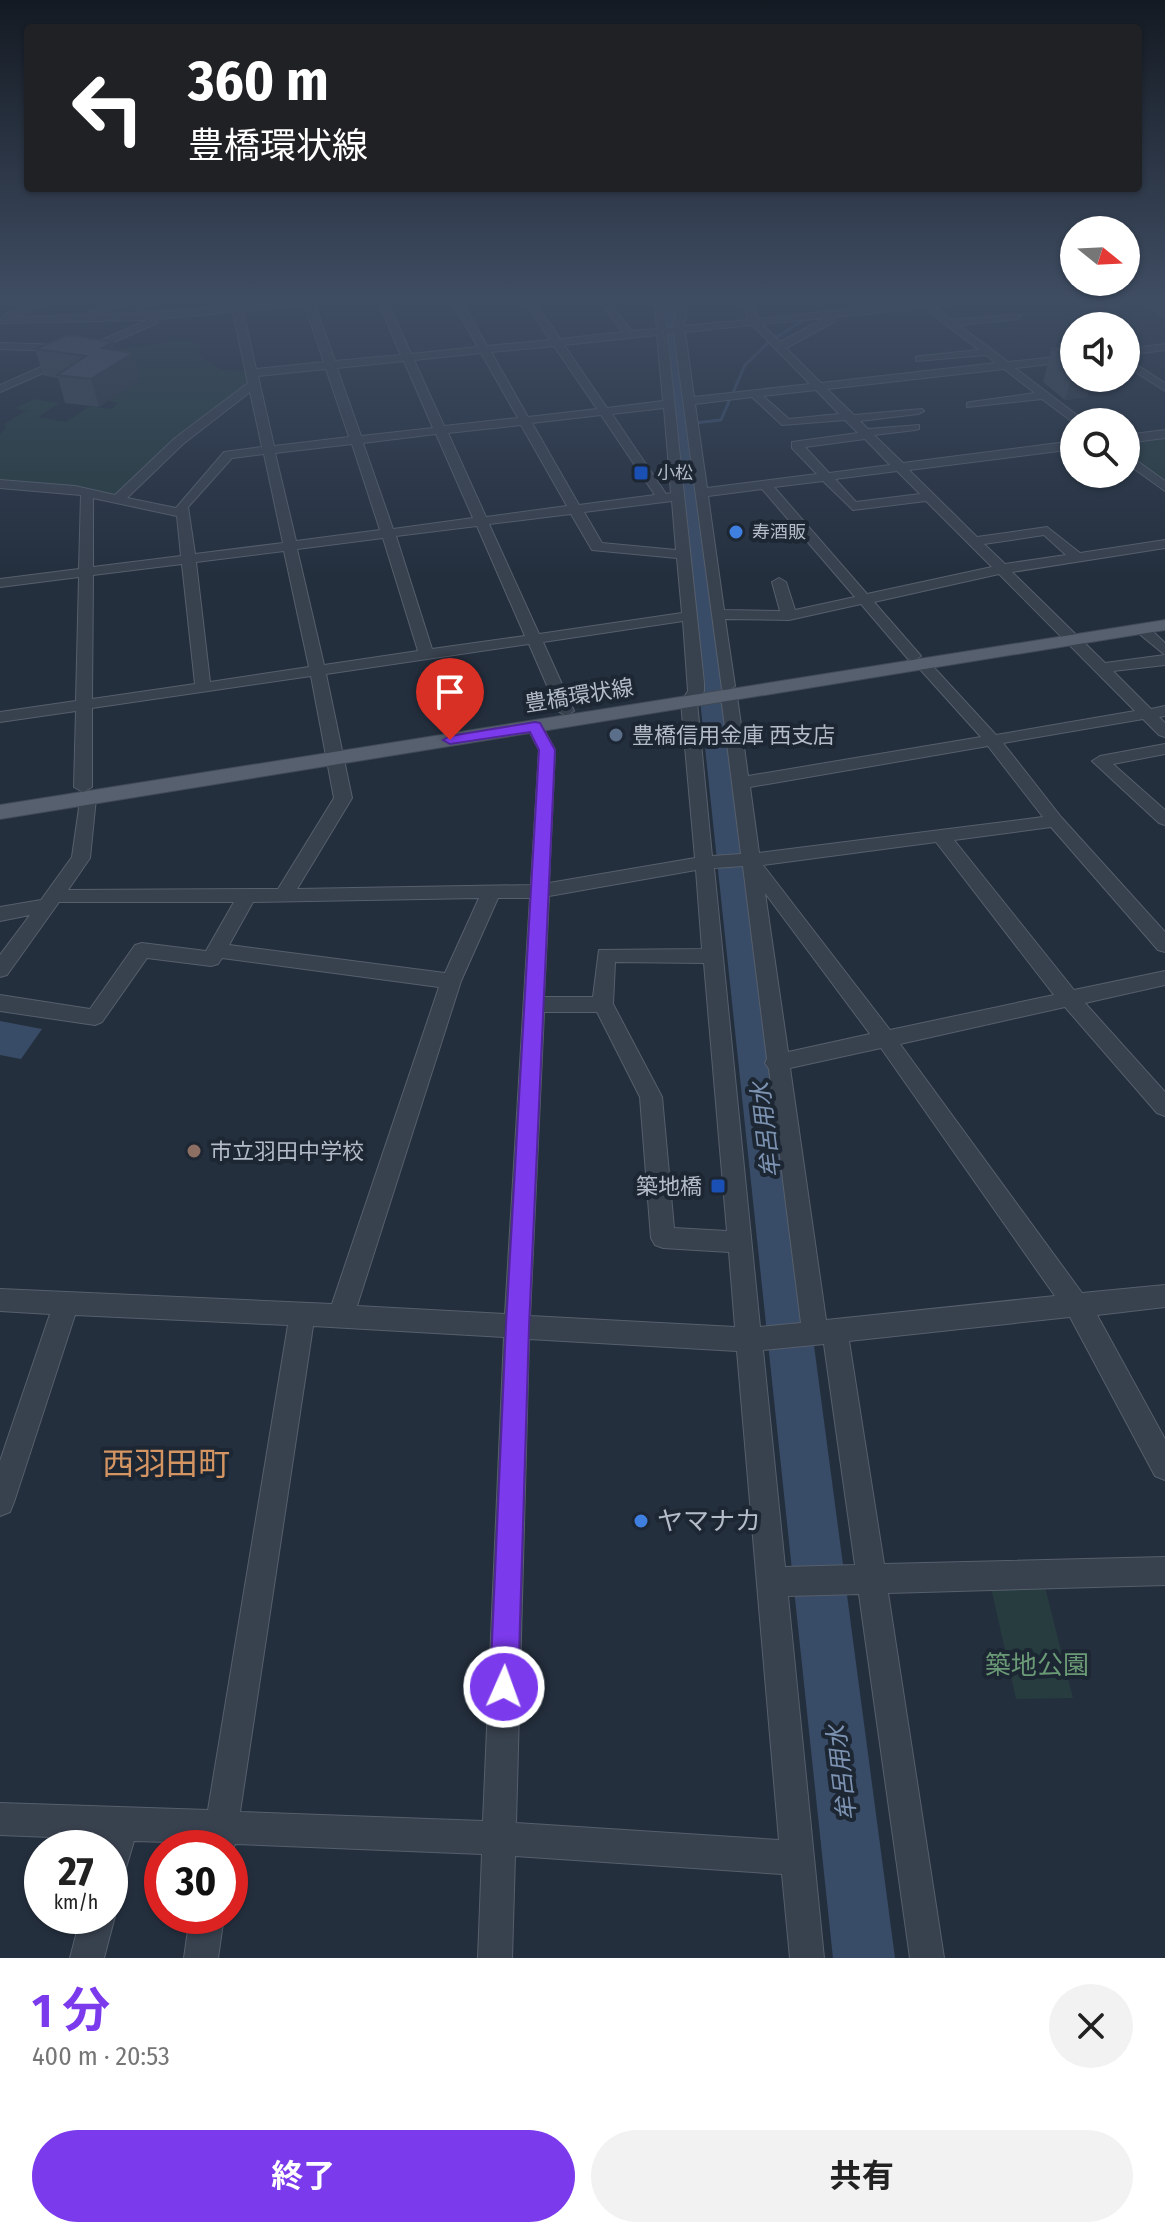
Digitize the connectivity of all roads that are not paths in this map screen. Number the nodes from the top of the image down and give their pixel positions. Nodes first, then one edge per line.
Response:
1 (236, 393) edge
2 (256, 393) edge
3 (340, 393) edge
4 (425, 393) edge
5 (509, 393) edge
6 (594, 393) edge
7 (669, 393) edge
8 (686, 393) edge
9 (769, 393) edge
10 (825, 393) edge
11 (756, 395) junction
12 (1045, 395) joint
13 (688, 401) junction
14 (669, 404) junction
15 (971, 405) dead end
16 (879, 406) dead end
17 (1062, 408) edge
18 (606, 411) junction
19 (918, 411) dead end
20 (847, 415) junction
21 (524, 420) junction
22 (915, 427) dead end
23 (442, 430) junction
24 (866, 434) junction
25 (1165, 434) edge
26 (1140, 437) edge
27 (356, 440) junction
28 (684, 444) junction
29 (1060, 447) edge
30 (269, 449) junction
31 (900, 467) junction
32 (1140, 468) edge
33 (824, 476) junction
34 (0, 484) edge
35 (764, 484) junction
36 (1165, 487) edge
37 (87, 493) junction
38 (701, 493) junction
39 (671, 497) junction
40 (929, 497) junction
41 (117, 500) junction
42 (574, 509) junction
43 (183, 512) junction
44 (692, 514) junction
45 (480, 521) junction
46 (388, 533) junction
47 (973, 541) junction
48 (1165, 544) edge
49 (290, 546) junction
50 (684, 555) junction
51 (1076, 557) junction
52 (190, 559) junction
53 (1002, 569) junction
54 (85, 573) junction
55 (779, 582) dead end
56 (0, 583) edge
57 (866, 599) junction
58 (717, 614) junction
59 (690, 616) junction
60 (789, 616) junction
61 (1165, 616) edge
62 (1070, 636) junction
63 (1156, 637) edge
64 (534, 638) junction
65 (426, 654) junction
66 (918, 660) junction
67 (1165, 660) edge
68 (1102, 668) junction
69 (317, 670) junction
70 (203, 687) junction
71 (712, 693) junction
72 (84, 705) junction
73 (566, 711) junction
74 (1165, 711) edge
75 (1146, 713) junction
76 (0, 717) edge
77 (535, 727) junction
78 (1165, 732) edge
79 (992, 740) junction
80 (1165, 749) edge
81 (335, 753) junction
82 (740, 783) junction
83 (85, 793) junction
84 (0, 800) edge
85 (0, 812) edge
86 (1165, 819) edge
87 (1055, 821) junction
88 (941, 836) junction
89 (730, 860) junction
90 (540, 891) junction
91 (491, 892) junction
92 (284, 894) junction
93 (247, 896) junction
94 (52, 901) junction
95 (0, 914) edge
96 (1165, 945) edge
97 (217, 950) junction
98 (713, 956) junction
99 (0, 970) edge
100 (1165, 978) edge
101 (451, 981) junction
102 (1069, 999) junction
103 (0, 1003) edge
104 (603, 1004) junction
105 (534, 1005) junction
106 (884, 1037) junction
107 (776, 1063) junction
108 (1165, 1107) edge
109 (740, 1242) junction
110 (1165, 1296) edge
111 (0, 1300) edge
112 (66, 1304) junction
113 (1075, 1305) junction
114 (302, 1314) junction
115 (341, 1316) junction
116 (517, 1326) junction
117 (819, 1333) junction
118 (749, 1340) junction
119 (1165, 1466) edge
120 (0, 1502) edge
121 (1165, 1571) edge
122 (873, 1579) junction
123 (772, 1582) junction
124 (0, 1819) edge
125 (122, 1822) junction
126 (120, 1830) edge
127 (174, 1830) edge
128 (220, 1830) edge
129 (248, 1837) edge
130 (498, 1838) junction
131 (798, 1858) junction
132 (93, 1934) edge
133 (204, 1934) edge
134 (87, 1958) edge
135 (201, 1958) edge
136 (495, 1958) edge
137 (807, 1958) edge
138 (927, 1958) edge

1 - 41 street
2 - 30 street
3 - 27 street
4 - 23 street
5 - 21 street
6 - 18 street
7 - 14 street
8 - 13 street
9 - 11 street
10 - 20 street
11 - 13 street
11 - 20 street
12 - 15 street
12 - 17 street
13 - 28 street
14 - 18 street
14 - 28 street
16 - 20 street
18 - 21 street
18 - 39 street
19 - 20 street
20 - 24 street
21 - 23 street
21 - 42 street
22 - 24 street
23 - 27 street
23 - 45 street
24 - 31 street
24 - 33 street
25 - 26 street
27 - 30 street
27 - 46 street
28 - 38 street
28 - 39 street
29 - 31 street
30 - 43 street
30 - 49 street
31 - 33 street
31 - 40 street
32 - 36 street
33 - 35 street
33 - 40 street
34 - 37 street
35 - 38 street
35 - 57 street
37 - 41 street
37 - 54 street
38 - 44 street
39 - 42 street
39 - 44 street
40 - 47 street
41 - 43 street
42 - 45 street
42 - 50 street
43 - 52 street
44 - 50 street
44 - 58 street
45 - 46 street
45 - 64 street
46 - 49 street
46 - 65 street
47 - 51 street
47 - 53 street
48 - 51 street
49 - 52 street
49 - 69 street
50 - 59 street
51 - 53 street
52 - 54 street
52 - 70 street
53 - 57 street
53 - 62 street
54 - 56 street
54 - 72 street
55 - 60 street
57 - 60 street
57 - 66 street
58 - 60 street
58 - 71 street
59 - 64 street
59 - 71 street
61 - 62 main road, 豊橋環状線
62 - 63 main road, 豊橋環状線
62 - 66 main road, 豊橋環状線
62 - 68 street
64 - 65 street
64 - 73 street
65 - 69 street
66 - 71 main road, 豊橋環状線
66 - 79 street
67 - 68 street
68 - 75 street
69 - 70 street
69 - 81 street
70 - 72 street
71 - 73 main road, 豊橋環状線
71 - 77 main road, 豊橋環状線
71 - 82 street
71 - 89 street
72 - 76 street
72 - 83 street
73 - 81 main road, 豊橋環状線
74 - 75 street
75 - 78 street
75 - 79 street
77 - 81 main road, 豊橋環状線
77 - 90 street
79 - 82 street
79 - 87 street
80 - 86 street
81 - 83 main road, 豊橋環状線
81 - 92 street
82 - 89 street
83 - 84 main road, 豊橋環状線
83 - 85 main road, 豊橋環状線
83 - 94 street
87 - 88 street
87 - 96 street
88 - 89 street
88 - 102 street
89 - 90 street
89 - 98 street
89 - 106 street
89 - 107 street
90 - 91 street
90 - 105 street
91 - 92 street
91 - 101 street
92 - 93 street
93 - 94 street
93 - 97 street
94 - 95 street
94 - 99 street
97 - 101 street
97 - 103 street
98 - 104 street
98 - 109 street
100 - 102 street
101 - 115 street
102 - 106 street
102 - 108 street
104 - 105 street
104 - 109 street
105 - 116 street
106 - 107 street
106 - 113 street
107 - 117 street
109 - 118 street
110 - 113 street
111 - 112 street
112 - 114 street
112 - 120 street
113 - 117 street
113 - 119 street
114 - 115 street
114 - 128 street
115 - 116 street
116 - 118 street
116 - 130 street
117 - 118 street
117 - 122 street
118 - 123 street
121 - 122 street
122 - 123 street
122 - 138 street
123 - 131 street
124 - 125 street
125 - 126 street
125 - 127 street
129 - 130 street
130 - 131 street
130 - 136 street
131 - 137 street
132 - 134 street
133 - 135 street

